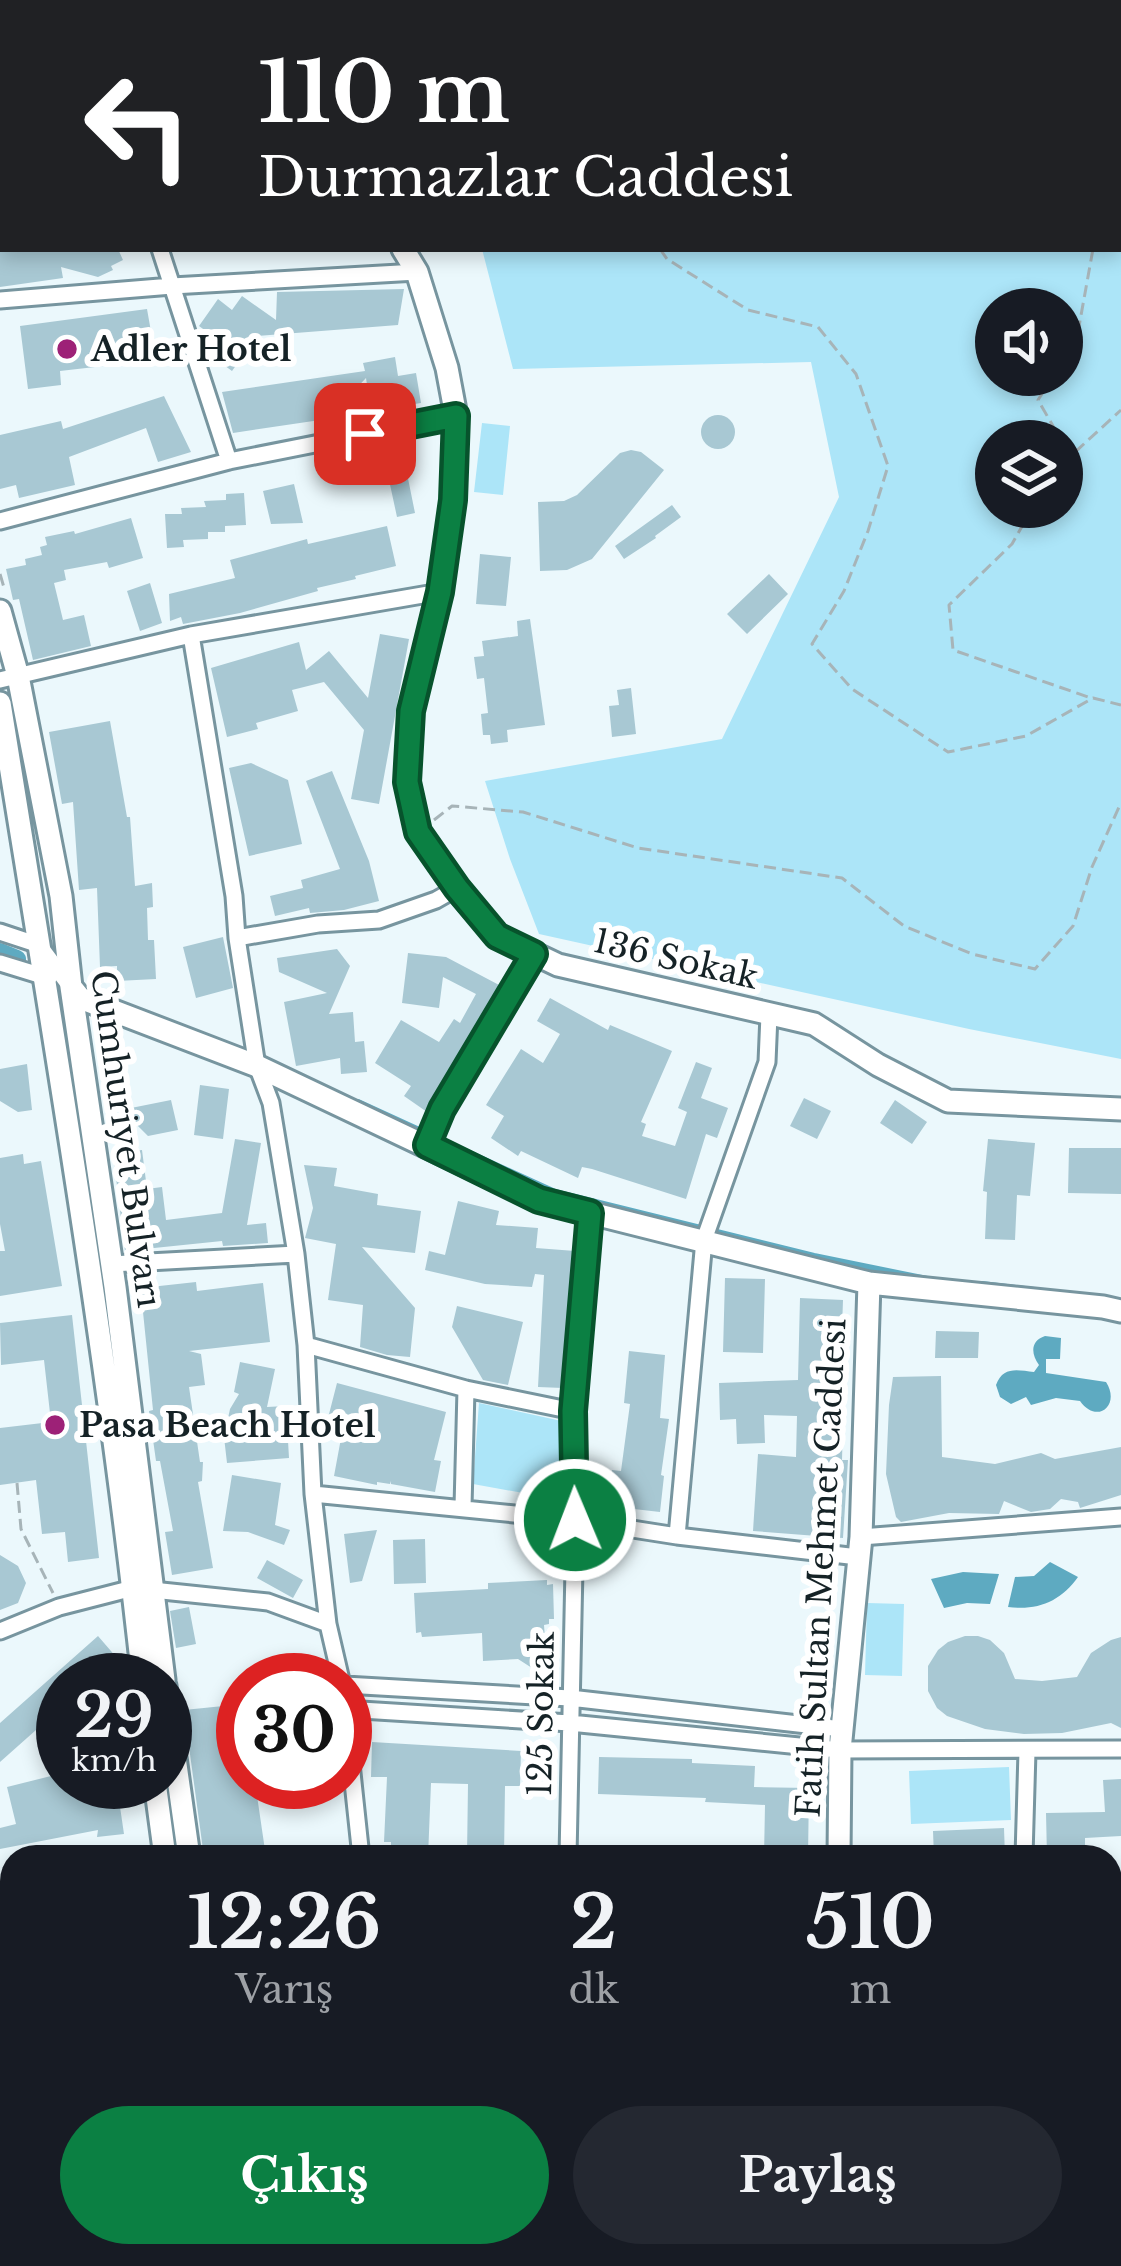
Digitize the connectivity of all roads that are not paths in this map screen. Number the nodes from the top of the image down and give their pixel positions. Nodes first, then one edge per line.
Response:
1 (161, 252) edge
2 (405, 252) edge
3 (417, 272) junction
4 (172, 286) junction
5 (0, 300) edge
6 (456, 416) junction
7 (229, 461) junction
8 (0, 521) edge
9 (440, 592) junction
10 (0, 610) edge
11 (191, 635) junction
12 (9, 678) edge
13 (0, 704) edge
14 (457, 888) junction
15 (0, 932) edge
16 (237, 938) junction
17 (39, 944) junction
18 (534, 954) junction
19 (0, 963) edge
20 (45, 976) junction
21 (71, 987) junction
22 (769, 1015) junction
23 (257, 1066) junction
24 (1121, 1109) edge
25 (427, 1145) junction
26 (590, 1213) junction
27 (704, 1240) junction
28 (296, 1254) junction
29 (111, 1264) junction
30 (869, 1282) junction
31 (104, 1290) junction
32 (1121, 1311) edge
33 (306, 1345) junction
34 (466, 1389) junction
35 (573, 1411) junction
36 (313, 1494) junction
37 (463, 1507) junction
38 (1121, 1517) edge
39 (575, 1520) junction
40 (676, 1537) junction
41 (860, 1546) junction
42 (143, 1590) junction
43 (328, 1624) junction
44 (0, 1631) edge
45 (143, 1653) edge
46 (158, 1653) edge
47 (335, 1653) edge
48 (372, 1685) edge
49 (570, 1698) junction
50 (372, 1710) edge
51 (569, 1724) junction
52 (841, 1740) junction
53 (1121, 1749) edge
54 (1027, 1751) junction
55 (159, 1809) edge
56 (182, 1809) edge
57 (357, 1809) edge
58 (163, 1845) edge
59 (187, 1845) edge
60 (361, 1845) edge
61 (568, 1845) edge
62 (839, 1845) edge
63 (1024, 1845) edge

1 - 4 street
2 - 3 street, 136 Sokak
3 - 4 street
3 - 6 street, 136 Sokak
4 - 5 street
4 - 7 street
6 - 7 street
6 - 9 street, 136 Sokak
7 - 8 street
9 - 11 street
9 - 14 street, 136 Sokak
10 - 12 street, Cumhuriyet Bulvarı
11 - 12 street
11 - 16 street
12 - 21 street, Cumhuriyet Bulvarı
13 - 17 street, Cumhuriyet Bulvarı
14 - 16 street
14 - 18 street, 136 Sokak
15 - 17 street
16 - 23 street
17 - 20 street, Cumhuriyet Bulvarı
17 - 21 street
18 - 22 street, 136 Sokak
18 - 25 street
19 - 20 street
20 - 21 street
20 - 31 street, Cumhuriyet Bulvarı
21 - 23 street
21 - 29 street, Cumhuriyet Bulvarı
22 - 24 street, 136 Sokak
22 - 27 street
23 - 25 street
23 - 28 street
25 - 26 street
26 - 27 street
26 - 35 street, 125 Sokak
27 - 30 street
27 - 40 street
28 - 29 street
28 - 33 street
29 - 31 street, Cumhuriyet Bulvarı
30 - 32 street
30 - 41 street, Fatih Sultan Mehmet Caddesi
31 - 42 street, Cumhuriyet Bulvarı
33 - 34 street
33 - 36 street
34 - 35 street
34 - 37 street
35 - 39 street, 125 Sokak
36 - 37 street
36 - 43 street
37 - 39 street
38 - 41 street
39 - 40 street
39 - 49 street, 125 Sokak
40 - 41 street
41 - 52 street, Fatih Sultan Mehmet Caddesi
42 - 43 street
42 - 44 street
42 - 45 street, Cumhuriyet Bulvarı
42 - 46 street, Cumhuriyet Bulvarı
43 - 47 street
48 - 49 street
49 - 51 street, 125 Sokak
49 - 52 street
50 - 51 street
51 - 52 street
51 - 61 street, 125 Sokak
52 - 54 street
52 - 62 street, Fatih Sultan Mehmet Caddesi
53 - 54 street
54 - 63 street
55 - 58 street
56 - 59 street, Cumhuriyet Bulvarı
57 - 60 street

